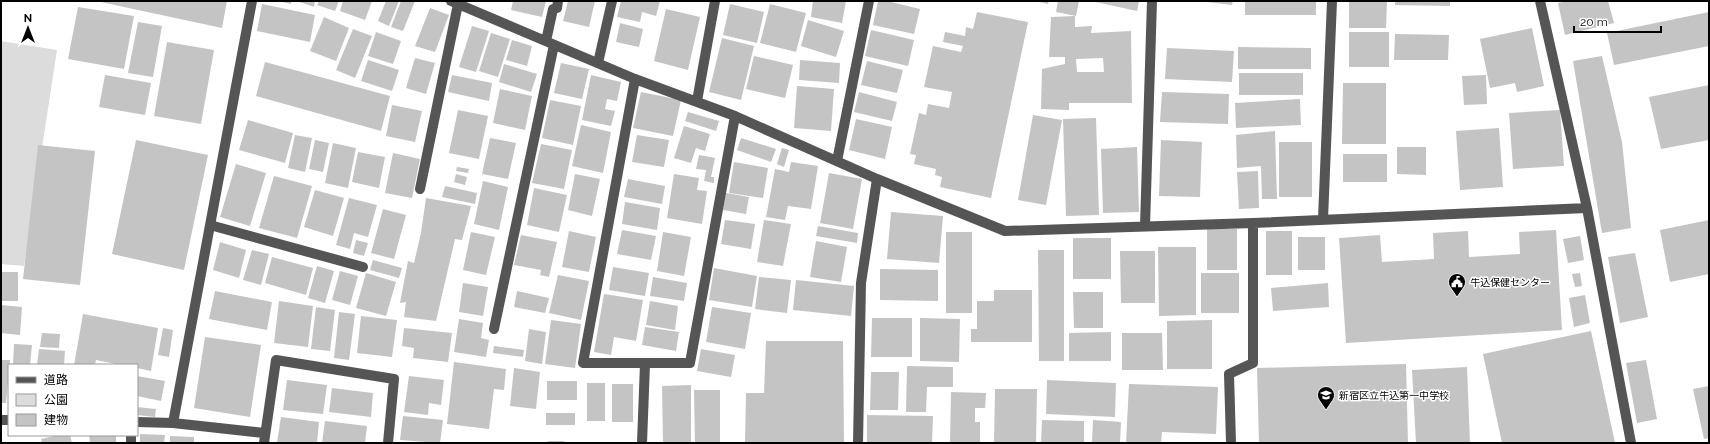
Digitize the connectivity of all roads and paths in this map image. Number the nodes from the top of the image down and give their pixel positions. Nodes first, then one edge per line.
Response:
1 (252, 1) edge
2 (558, 1) edge
3 (612, 1) edge
4 (715, 1) edge
5 (869, 1) edge
6 (1152, 1) edge
7 (1332, 1) edge
8 (1540, 1) edge
9 (455, 2) edge
10 (470, 5) edge
11 (550, 43) junction
12 (598, 63) junction
13 (636, 79) junction
14 (697, 101) junction
15 (734, 116) junction
16 (837, 161) junction
17 (877, 179) junction
18 (420, 189) dead end
19 (1587, 208) junction
20 (1323, 219) junction
21 (1252, 223) junction
22 (210, 225) junction
23 (1145, 226) junction
24 (363, 267) dead end
25 (494, 329) dead end
26 (645, 364) junction
27 (138, 422) edge
28 (173, 423) junction
29 (264, 438) edge
30 (388, 443) edge
31 (642, 443) edge
32 (858, 443) edge
33 (1231, 443) edge
34 (1631, 443) edge

1 - 22 street
2 - 11 street
3 - 12 street
4 - 14 street
5 - 16 street
6 - 23 street
7 - 20 street
8 - 19 street
9 - 10 street
9 - 18 street
10 - 11 street
11 - 12 street
11 - 25 street
12 - 13 street
13 - 14 street
13 - 26 street
14 - 15 street
15 - 16 street
15 - 26 street
16 - 17 street
17 - 23 street
17 - 32 street
19 - 20 street
19 - 34 street
20 - 21 street
21 - 23 street
21 - 33 street
22 - 24 street
22 - 28 street
26 - 31 street
27 - 28 street
28 - 29 street
29 - 30 street

